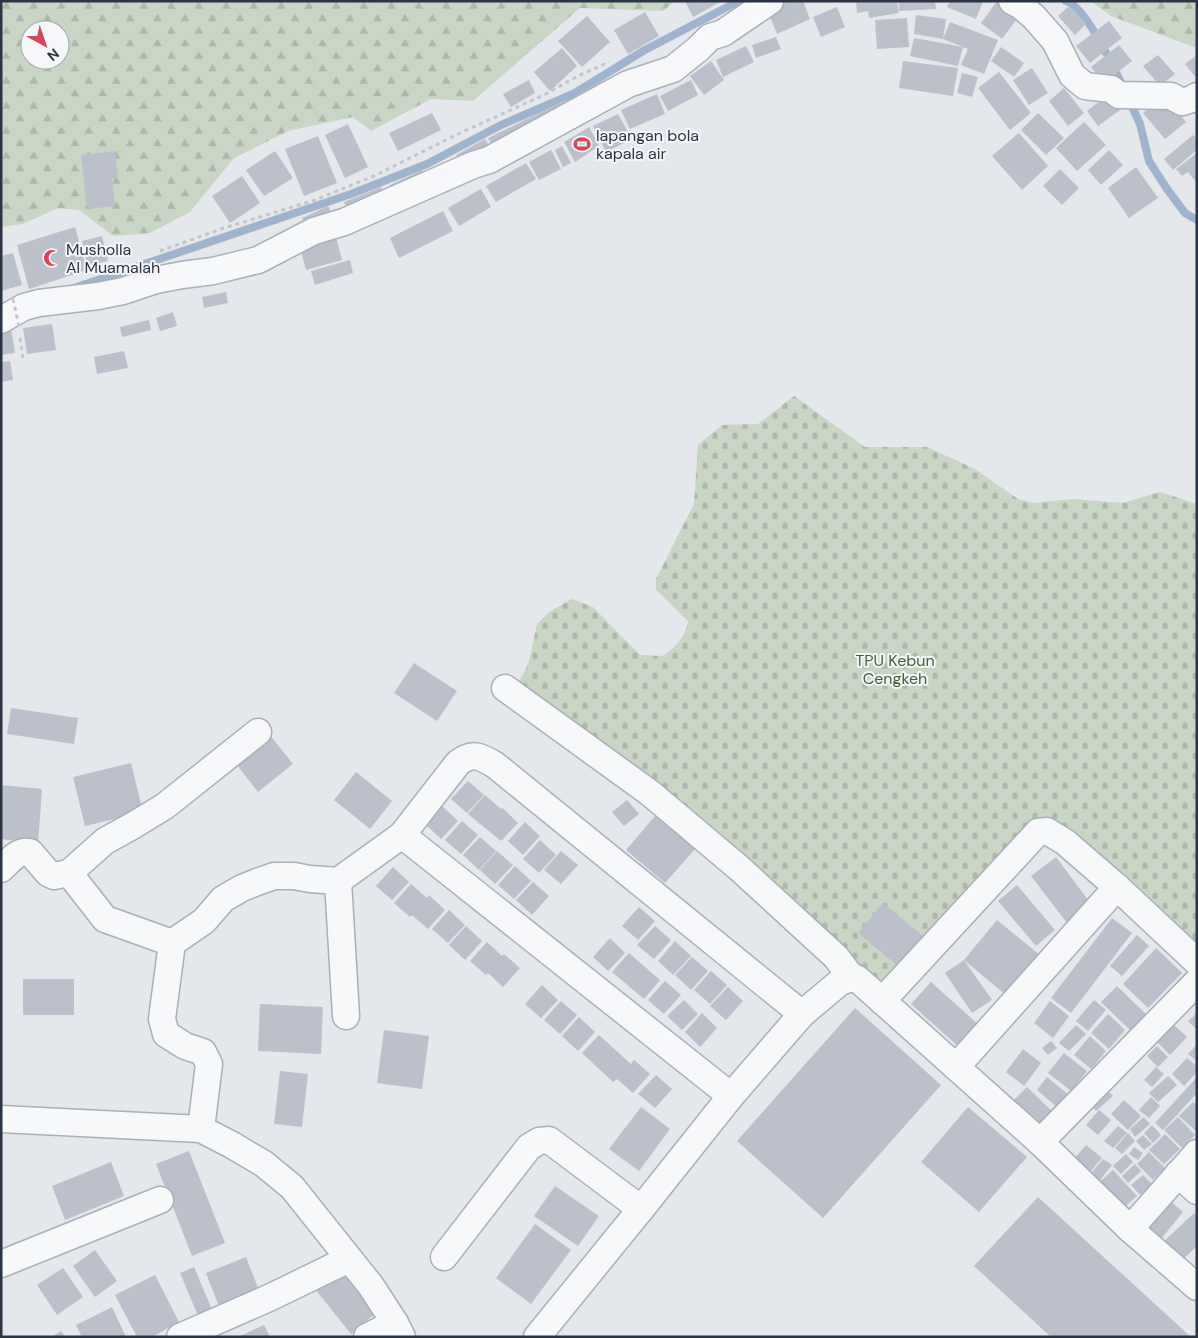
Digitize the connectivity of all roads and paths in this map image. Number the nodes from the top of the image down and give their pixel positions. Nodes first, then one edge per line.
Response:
1 (770, 1) edge
2 (1012, 1) edge
3 (612, 61) dead end
4 (1184, 96) edge
5 (159, 251) dead end
6 (11, 315) edge
7 (23, 359) dead end
8 (504, 688) dead end
9 (258, 732) dead end
10 (402, 835) junction
11 (1, 869) edge
12 (69, 873) junction
13 (338, 881) junction
14 (1117, 888) junction
15 (172, 943) junction
16 (1197, 962) edge
17 (852, 978) junction
18 (1197, 982) edge
19 (882, 1001) junction
20 (802, 1014) junction
21 (346, 1016) dead end
22 (956, 1068) junction
23 (730, 1096) junction
24 (1, 1120) edge
25 (201, 1129) junction
26 (1040, 1142) junction
27 (1197, 1153) edge
28 (1187, 1183) edge
29 (160, 1200) dead end
30 (641, 1209) junction
31 (1130, 1229) junction
32 (444, 1257) dead end
33 (349, 1259) junction
34 (1, 1264) edge
35 (1197, 1287) edge
36 (399, 1330) edge
37 (180, 1337) edge
38 (367, 1337) edge
39 (537, 1337) edge

1 - 6 street
2 - 4 street
3 - 5 path
6 - 7 path
8 - 17 street
9 - 12 street
10 - 13 street
10 - 20 street
10 - 23 street
11 - 12 street
12 - 15 street
13 - 15 street
13 - 21 street
14 - 16 street
14 - 19 street
14 - 22 street
15 - 25 street
17 - 19 street
17 - 20 street
18 - 26 street
19 - 22 street
20 - 23 street
22 - 26 street
23 - 30 street
24 - 25 street
25 - 33 street
26 - 31 street
27 - 28 street
28 - 31 street
29 - 34 street
30 - 32 street
30 - 39 street
31 - 35 street
33 - 36 street
33 - 37 street
36 - 38 street

